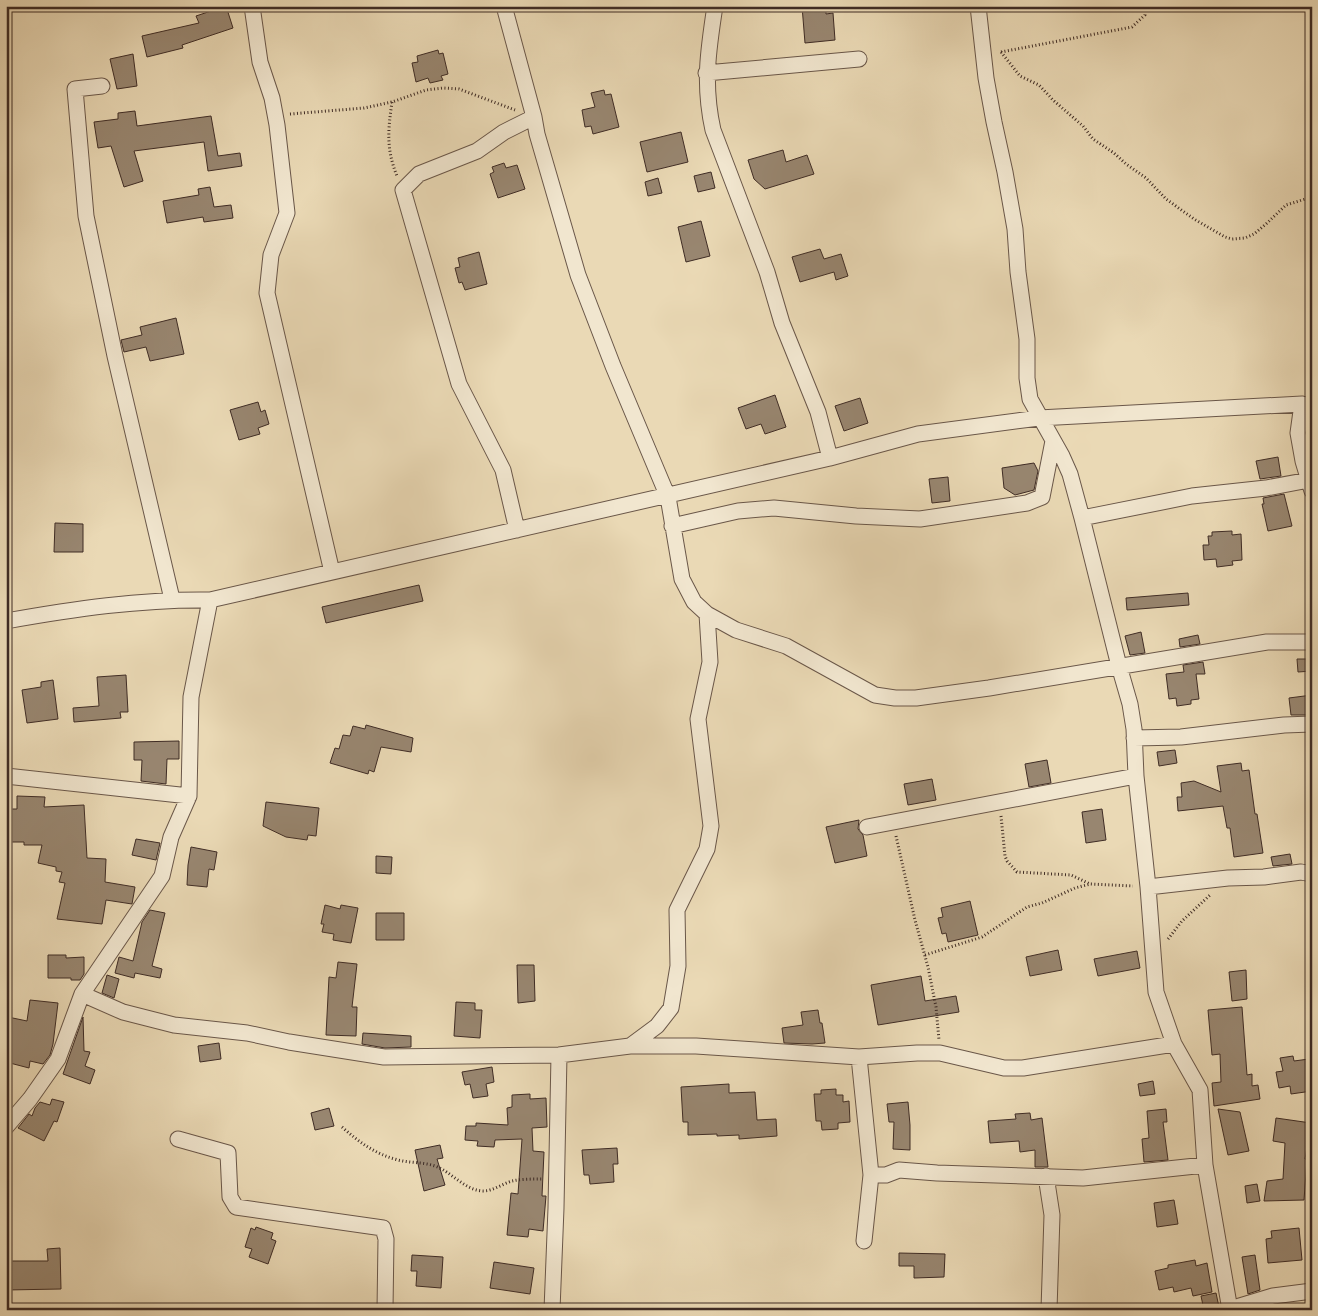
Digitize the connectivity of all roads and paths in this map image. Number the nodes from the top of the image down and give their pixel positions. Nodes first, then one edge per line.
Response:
1 (252, 6) edge
2 (504, 6) edge
3 (715, 6) edge
4 (978, 6) edge
5 (1146, 6) edge
6 (981, 30) junction
7 (1001, 52) junction
8 (859, 59) dead end
9 (706, 73) junction
10 (102, 86) dead end
11 (392, 102) junction
12 (275, 115) junction
13 (534, 117) junction
14 (403, 190) junction
15 (1312, 198) edge
16 (1307, 405) edge
17 (1039, 418) junction
18 (1053, 442) junction
19 (830, 458) junction
20 (1310, 486) edge
21 (668, 496) junction
22 (1082, 518) junction
23 (672, 526) junction
24 (517, 530) junction
25 (332, 572) junction
26 (172, 599) junction
27 (210, 600) junction
28 (707, 614) junction
29 (6, 621) edge
30 (1312, 642) edge
31 (1119, 666) junction
32 (1312, 724) edge
33 (1134, 738) junction
34 (6, 776) edge
35 (1136, 776) junction
36 (189, 796) junction
37 (999, 803) junction
38 (892, 822) junction
39 (867, 826) dead end
40 (1312, 874) edge
41 (1228, 878) junction
42 (1090, 884) junction
43 (1148, 887) junction
44 (925, 955) junction
45 (1153, 956) junction
46 (82, 994) junction
47 (1174, 1044) junction
48 (630, 1046) junction
49 (940, 1053) junction
50 (558, 1055) junction
51 (860, 1057) junction
52 (6, 1127) edge
53 (342, 1127) dead end
54 (178, 1139) dead end
55 (1205, 1165) junction
56 (871, 1175) junction
57 (1046, 1176) junction
58 (556, 1178) junction
59 (864, 1241) dead end
60 (1312, 1291) edge
61 (385, 1310) edge
62 (552, 1310) edge
63 (1049, 1310) edge
64 (1230, 1310) edge

1 - 12 street
2 - 13 street
3 - 9 street
4 - 6 street
5 - 7 path
6 - 7 path
6 - 17 street
7 - 15 path
8 - 9 street
9 - 19 street
10 - 26 street
11 - 12 path
11 - 13 path
11 - 14 path
12 - 25 street
13 - 14 street
13 - 21 street
14 - 24 street
16 - 17 street
16 - 20 street
17 - 18 street
17 - 19 street
18 - 22 street
18 - 23 street
19 - 21 street
20 - 22 street
21 - 23 street
21 - 24 street
22 - 31 street
23 - 28 street
24 - 25 street
25 - 27 street
26 - 27 street
26 - 29 street
27 - 36 street
28 - 31 street
28 - 48 street
30 - 31 street
31 - 33 street
32 - 33 street
33 - 35 street
34 - 36 street
35 - 37 street
35 - 43 street
36 - 46 street
37 - 38 street
37 - 42 path
38 - 39 street
38 - 44 path
40 - 41 street
41 - 43 street
41 - 45 path
42 - 43 path
42 - 44 path
43 - 45 street
44 - 49 path
45 - 47 street
46 - 50 street
46 - 52 street
47 - 49 street
47 - 55 street
48 - 50 street
48 - 51 street
49 - 51 street
50 - 58 street
51 - 56 street
53 - 58 path
54 - 61 street
55 - 57 street
55 - 64 street
56 - 57 street
56 - 59 street
57 - 63 street
58 - 62 street
60 - 64 street

